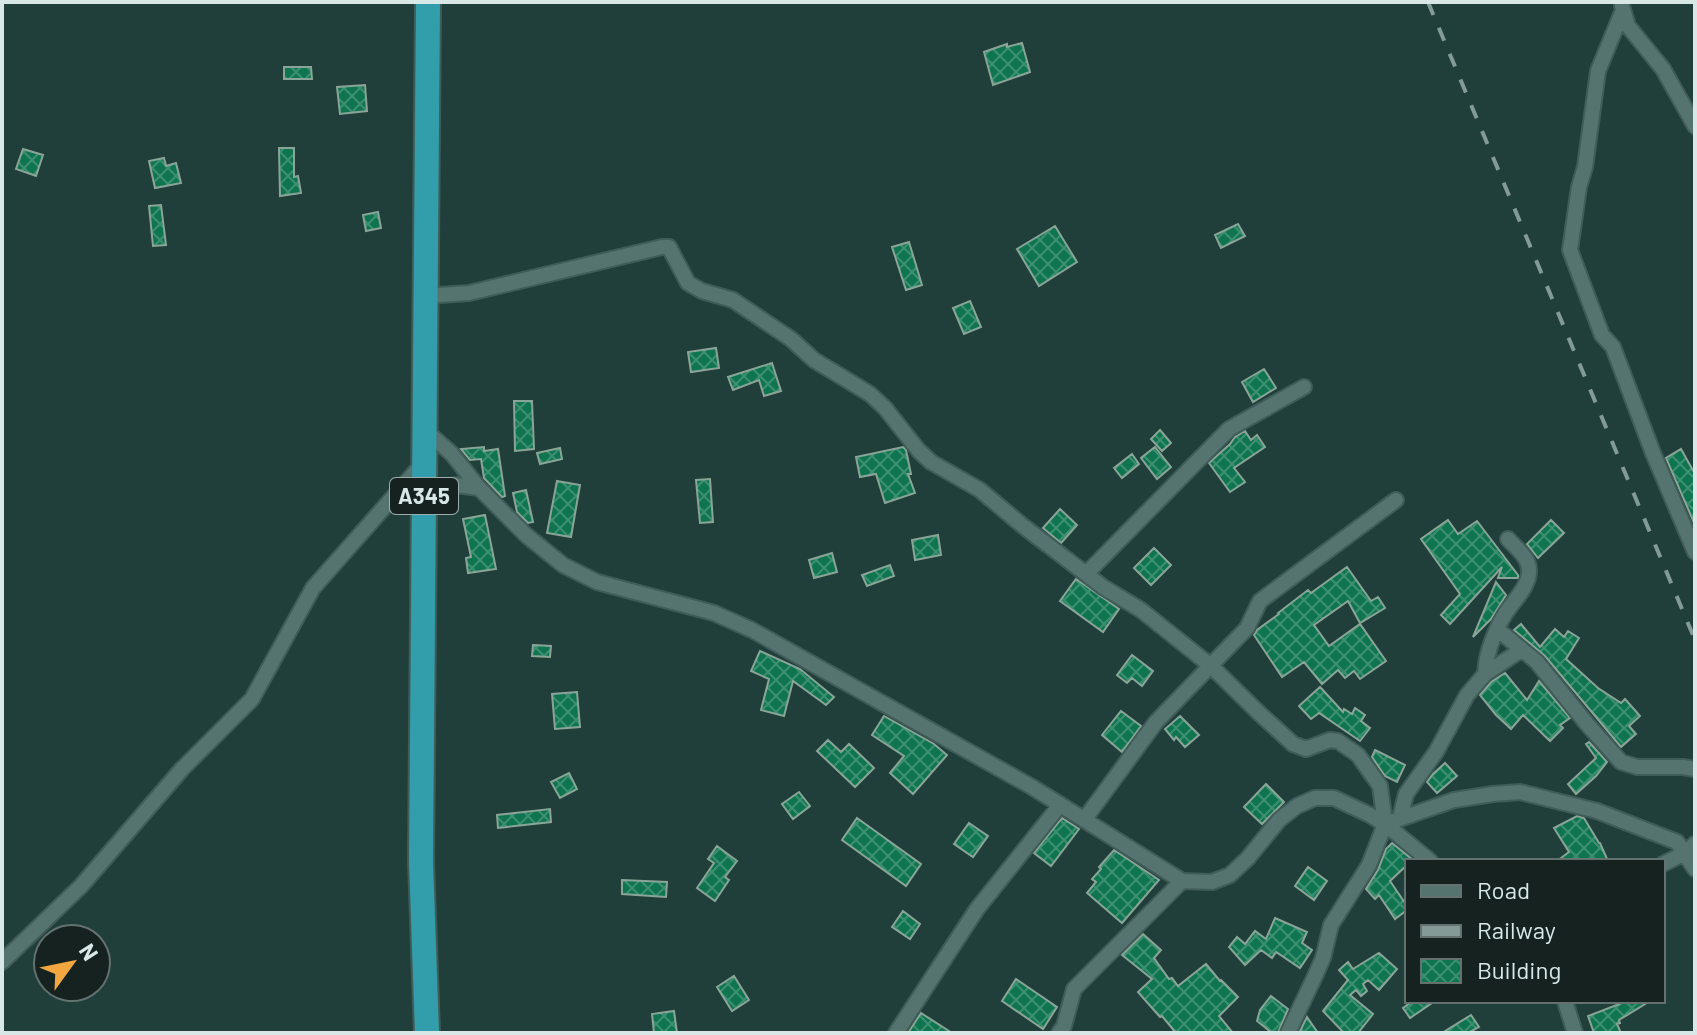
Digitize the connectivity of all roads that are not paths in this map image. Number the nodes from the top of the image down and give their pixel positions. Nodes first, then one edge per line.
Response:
1 (428, 2) edge
2 (1622, 6) edge
3 (1695, 126) edge
4 (425, 296) junction
5 (1304, 387) dead end
6 (425, 430) junction
7 (425, 461) junction
8 (479, 488) junction
9 (424, 492) junction
10 (1396, 500) dead end
11 (1508, 539) dead end
12 (1695, 552) edge
13 (1086, 574) junction
14 (1497, 629) junction
15 (1521, 650) junction
16 (1211, 666) junction
17 (1485, 674) junction
18 (1695, 769) edge
19 (1060, 805) junction
20 (1400, 818) junction
21 (1084, 820) junction
22 (1385, 824) junction
23 (1690, 849) edge
24 (1428, 859) edge
25 (1665, 863) edge
26 (1695, 869) edge
27 (1182, 881) junction
28 (2, 962) edge
29 (1566, 1003) edge
30 (1063, 1031) edge
31 (427, 1033) edge
32 (896, 1033) edge
33 (1288, 1033) edge
34 (1575, 1033) edge

1 - 4 highway, A345
2 - 3 street
2 - 12 street
4 - 6 highway, A345
4 - 13 street
5 - 13 street
6 - 7 highway, A345
6 - 8 street
7 - 9 highway, A345
7 - 28 street
8 - 9 street
8 - 19 street
9 - 31 highway, A345
10 - 16 street
11 - 14 street
13 - 16 street
14 - 15 street
14 - 17 street
15 - 17 street
15 - 18 street
16 - 21 street
16 - 22 street
17 - 20 street
19 - 21 street
19 - 32 street
20 - 22 street
20 - 23 street
21 - 27 street
22 - 24 street
22 - 27 street
22 - 33 street
23 - 25 street
23 - 26 street
27 - 30 street
29 - 34 street

